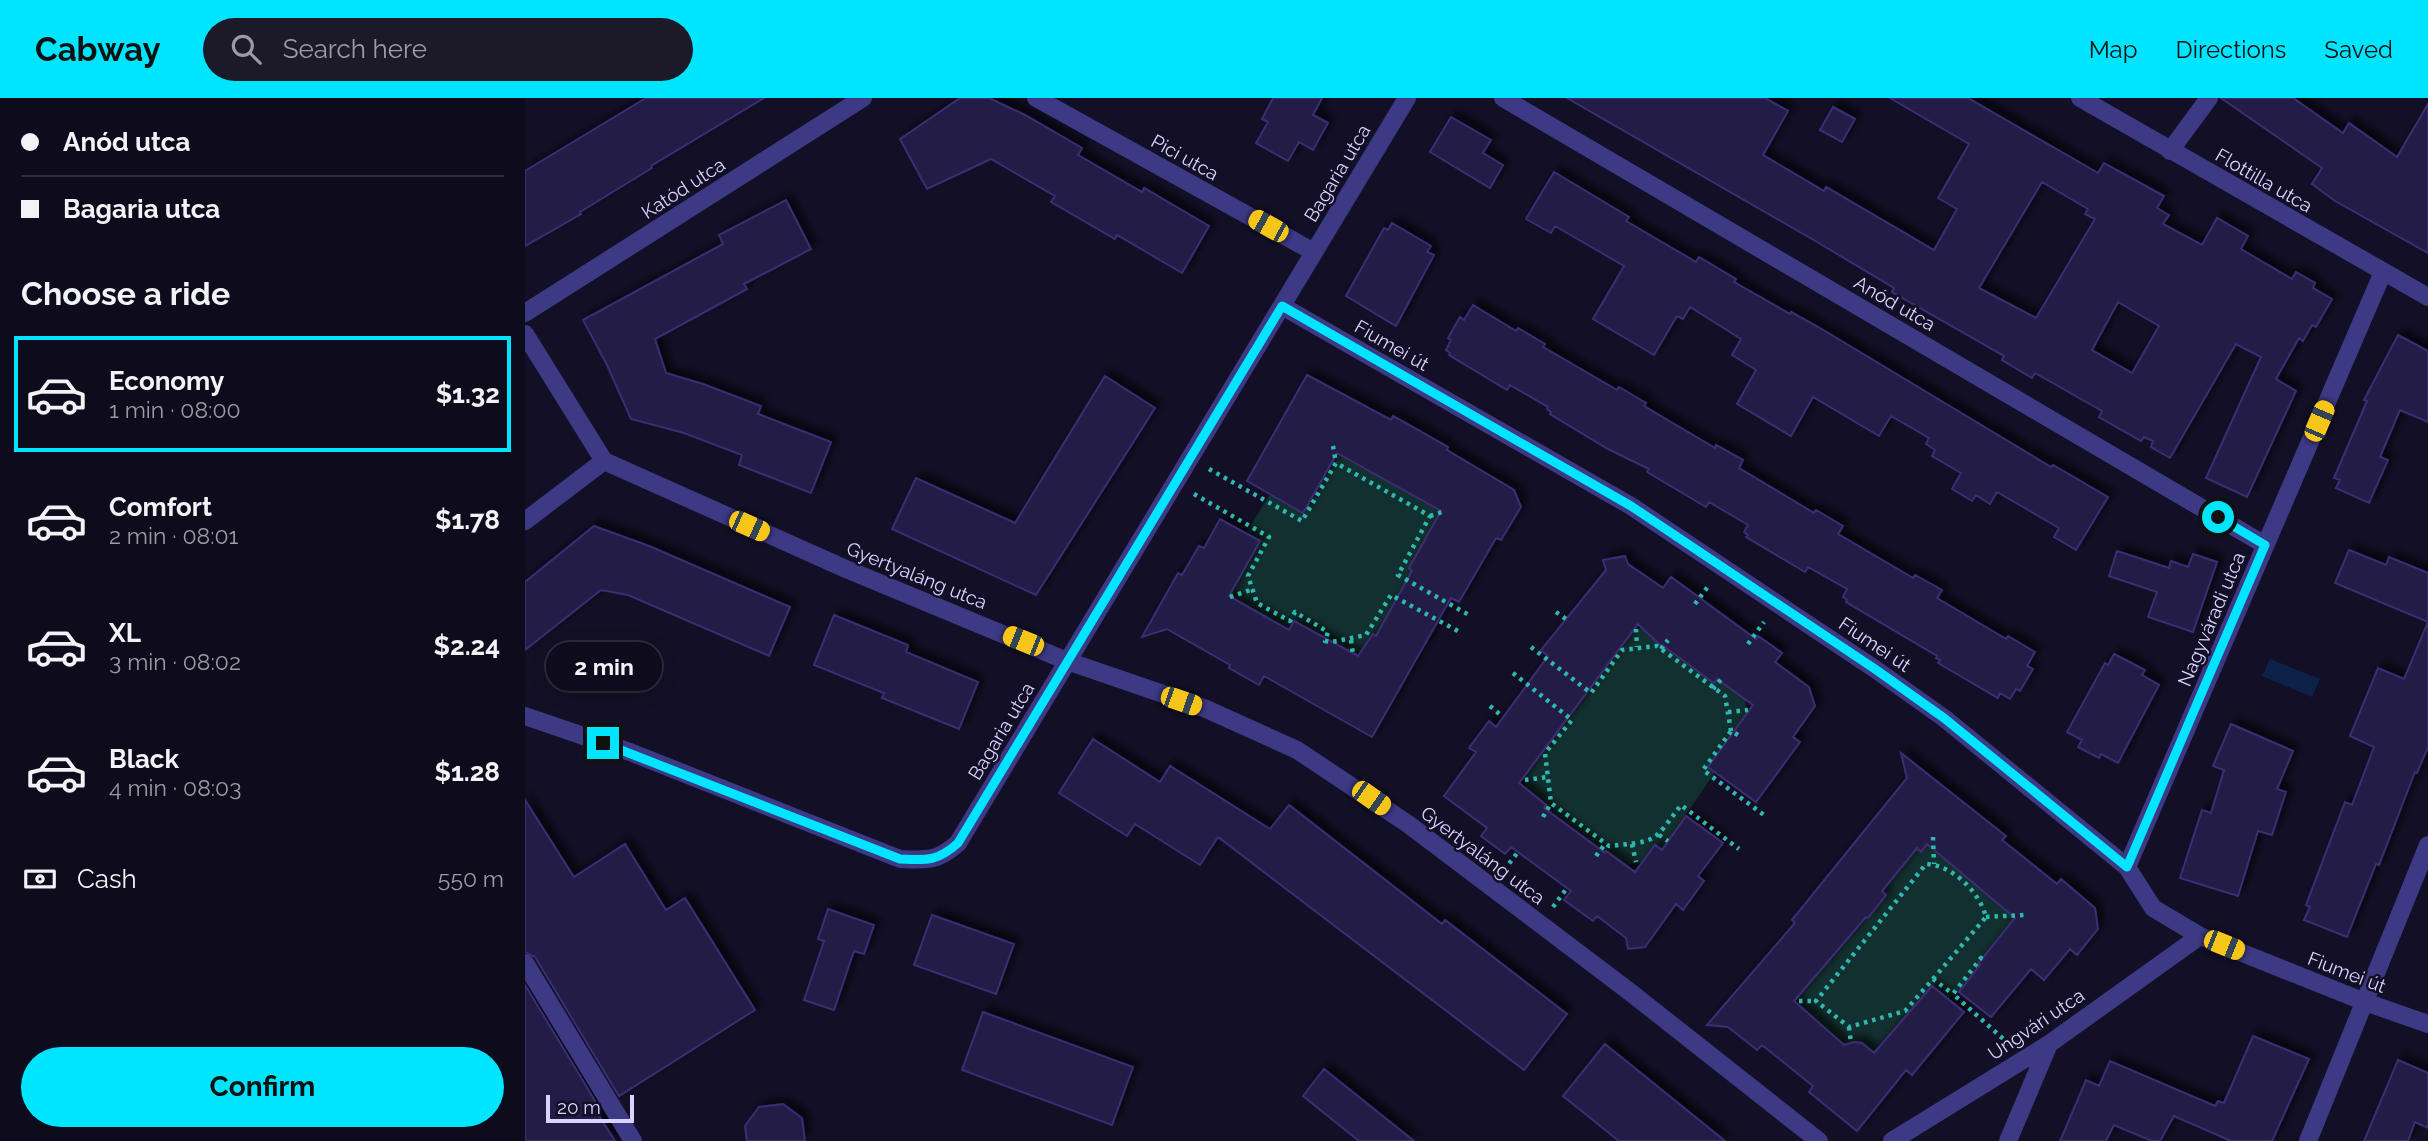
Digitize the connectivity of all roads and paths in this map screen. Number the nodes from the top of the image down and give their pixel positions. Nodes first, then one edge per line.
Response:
1 (863, 98) edge
2 (1036, 98) edge
3 (1407, 98) edge
4 (1503, 98) edge
5 (2080, 98) edge
6 (2209, 98) edge
7 (2170, 151) junction
8 (1314, 252) junction
9 (2383, 272) junction
10 (2428, 297) edge
11 (1282, 306) junction
12 (525, 313) edge
13 (525, 334) edge
14 (1333, 446) dead end
15 (1190, 458) junction
16 (604, 461) junction
17 (1336, 463) junction
18 (1175, 483) junction
19 (1445, 511) dead end
20 (1430, 516) junction
21 (525, 521) edge
22 (2265, 545) junction
23 (1252, 589) junction
24 (1230, 597) dead end
25 (1556, 612) dead end
26 (1469, 615) dead end
27 (1566, 619) dead end
28 (1636, 629) dead end
29 (1458, 631) dead end
30 (1351, 640) junction
31 (1668, 640) dead end
32 (1637, 647) junction
33 (1531, 648) dead end
34 (1661, 649) junction
35 (1353, 654) dead end
36 (1067, 661) junction
37 (1513, 673) dead end
38 (1723, 677) dead end
39 (1713, 689) junction
40 (1490, 706) dead end
41 (1748, 710) dead end
42 (1728, 712) junction
43 (525, 716) edge
44 (1503, 717) dead end
45 (1731, 731) junction
46 (1738, 736) dead end
47 (1548, 777) junction
48 (1525, 780) dead end
49 (1551, 803) junction
50 (1765, 815) dead end
51 (1543, 817) dead end
52 (1659, 835) junction
53 (1933, 837) dead end
54 (1668, 841) dead end
55 (1606, 844) junction
56 (1632, 844) junction
57 (2428, 845) edge
58 (1739, 849) dead end
59 (1596, 856) dead end
60 (1636, 862) dead end
61 (1934, 864) junction
62 (2127, 867) junction
63 (2024, 915) dead end
64 (1986, 917) junction
65 (2200, 936) junction
66 (1982, 959) dead end
67 (525, 963) edge
68 (1933, 979) junction
69 (1953, 994) junction
70 (1816, 1001) junction
71 (1799, 1002) dead end
72 (2365, 1002) junction
73 (2428, 1024) edge
74 (1849, 1027) junction
75 (1851, 1043) dead end
76 (2049, 1044) junction
77 (2025, 1059) junction
78 (633, 1141) edge
79 (1819, 1141) edge
80 (1892, 1141) edge
81 (2008, 1141) edge
82 (2308, 1141) edge

1 - 12 street, Katód utca
2 - 8 street, Pici utca
3 - 8 street, Bagaria utca
4 - 22 street, Anód utca
5 - 7 street, Flottilla utca
6 - 7 street
7 - 9 street, Flottilla utca
8 - 11 street, Bagaria utca
9 - 10 street, Flottilla utca
9 - 22 street, Nagyváradi utca
11 - 15 street, Bagaria utca
11 - 62 street, Fiumei út
13 - 16 street
14 - 17 path
15 - 17 path
15 - 18 street, Bagaria utca
16 - 21 street
16 - 36 street, Gyertyaláng utca
17 - 20 path
18 - 23 path
18 - 36 street, Bagaria utca
19 - 20 path
20 - 26 path
22 - 62 street, Nagyváradi utca
23 - 24 path
23 - 30 path
25 - 27 path
28 - 32 path
29 - 30 path
30 - 35 path
31 - 34 path
32 - 33 path
32 - 34 path
34 - 39 path
36 - 43 street, Bagaria utca
36 - 79 street, Gyertyaláng utca
37 - 47 path
38 - 39 path
39 - 42 path
40 - 44 path
41 - 42 path
42 - 45 path
45 - 46 path
45 - 50 path
47 - 48 path
47 - 49 path
49 - 51 path
49 - 55 path
52 - 54 path
52 - 56 path
52 - 58 path
53 - 61 path
55 - 56 path
55 - 59 path
56 - 60 path
57 - 72 street
61 - 64 path
61 - 70 path
62 - 65 street, Fiumei út
63 - 64 path
64 - 68 path
65 - 72 street, Fiumei út
65 - 76 street, Ungvári utca
66 - 69 path
67 - 78 street
68 - 69 path
68 - 74 path
69 - 77 path
70 - 71 path
70 - 74 path
72 - 73 street, Fiumei út
72 - 82 street
74 - 75 path
76 - 77 street, Ungvári utca
76 - 81 street
77 - 80 street, Ungvári utca

